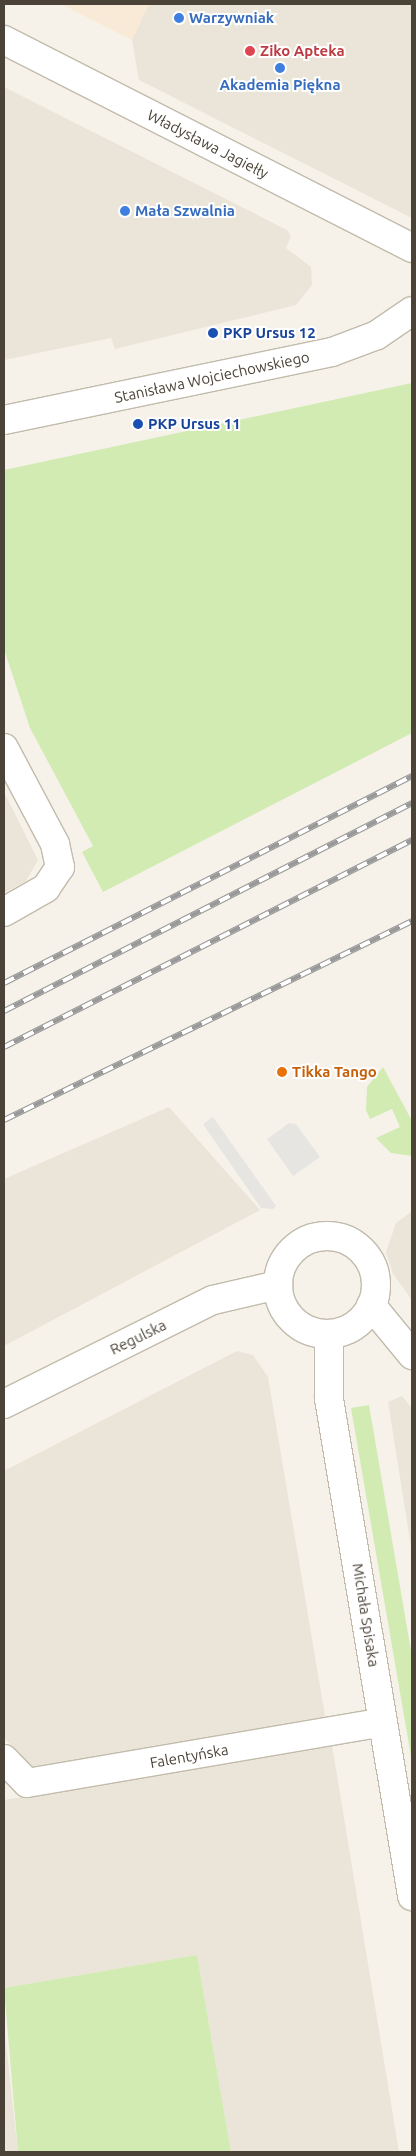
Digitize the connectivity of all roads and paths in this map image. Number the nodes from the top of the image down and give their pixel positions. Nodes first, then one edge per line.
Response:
1 (4, 40) edge
2 (412, 248) edge
3 (412, 311) edge
4 (4, 420) edge
5 (4, 748) edge
6 (4, 912) edge
7 (278, 1286) junction
8 (371, 1305) junction
9 (329, 1334) junction
10 (412, 1355) edge
11 (4, 1404) edge
12 (384, 1722) junction
13 (4, 1759) edge
14 (412, 1896) edge

1 - 2 street, Władysława Jagiełły
3 - 4 street, Stanisława Wojciechowskiego
5 - 6 street
7 - 8 street
7 - 9 street
7 - 11 street, Regulska
8 - 9 street
8 - 10 street
9 - 12 street, Michała Spisaka
12 - 13 street, Falentyńska
12 - 14 street, Michała Spisaka

